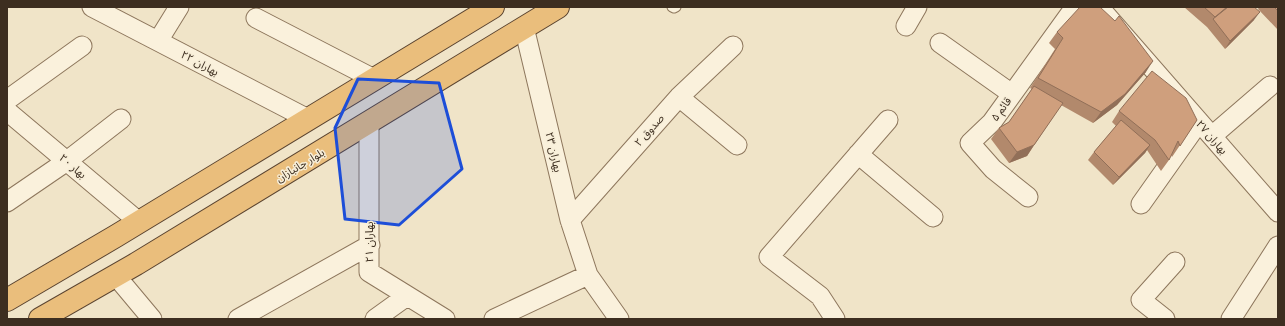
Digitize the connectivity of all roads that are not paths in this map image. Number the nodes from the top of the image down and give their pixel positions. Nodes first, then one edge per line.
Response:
1 (92, 7) edge
2 (179, 7) edge
3 (492, 7) edge
4 (558, 7) edge
5 (672, 7) edge
6 (676, 7) edge
7 (917, 7) edge
8 (1075, 7) edge
9 (1099, 7) edge
10 (256, 18) dead end
11 (906, 26) dead end
12 (524, 27) junction
13 (158, 41) junction
14 (940, 43) dead end
15 (82, 46) dead end
16 (733, 46) dead end
17 (374, 79) junction
18 (1270, 86) dead end
19 (1012, 94) junction
20 (679, 97) junction
21 (7, 100) edge
22 (10, 119) edge
23 (121, 119) dead end
24 (308, 119) junction
25 (888, 120) dead end
26 (369, 123) junction
27 (1206, 129) junction
28 (737, 145) dead end
29 (858, 154) junction
30 (67, 161) junction
31 (1028, 197) dead end
32 (7, 202) edge
33 (1141, 204) dead end
34 (1278, 212) edge
35 (932, 217) dead end
36 (570, 220) junction
37 (139, 222) junction
38 (370, 245) junction
39 (1278, 246) edge
40 (1175, 262) dead end
41 (588, 274) junction
42 (116, 276) junction
43 (407, 296) junction
44 (7, 300) edge
45 (41, 319) edge
46 (152, 319) edge
47 (238, 319) edge
48 (375, 319) edge
49 (445, 319) edge
50 (494, 319) edge
51 (619, 319) edge
52 (835, 319) edge
53 (1165, 319) edge
54 (1231, 319) edge

1 - 13 street, بهاران ۲۲
2 - 13 street
3 - 17 highway
4 - 12 highway, بلوار جانبازان
5 - 6 lane
7 - 11 street
8 - 19 street, قائم ۵
9 - 27 street, بهاران ۲۷
10 - 17 street
12 - 26 highway, بلوار جانبازان
12 - 36 street, بهاران ۲۳
13 - 24 street, بهاران ۲۲
14 - 19 street
15 - 21 street
16 - 20 street, صدوق ۲
17 - 24 highway
18 - 27 street
19 - 31 street, قائم ۵
20 - 28 street
20 - 36 street, صدوق ۲
22 - 30 street, بهار ۲۰
23 - 30 street
24 - 37 highway
25 - 29 street
26 - 38 street, بهاران ۲۱
26 - 42 highway, بلوار جانبازان
27 - 33 street
27 - 34 street, بهاران ۲۷
29 - 35 street
29 - 52 street
30 - 32 street
30 - 37 street, بهار ۲۰
36 - 41 street, بهاران ۲۳
37 - 44 highway
38 - 43 street, بهاران ۲۱
38 - 47 street
39 - 54 street
40 - 53 street
41 - 50 street
41 - 51 street, بهاران ۲۳
42 - 45 highway, بلوار جانبازان
42 - 46 street
43 - 48 street
43 - 49 street, بهاران ۲۱

